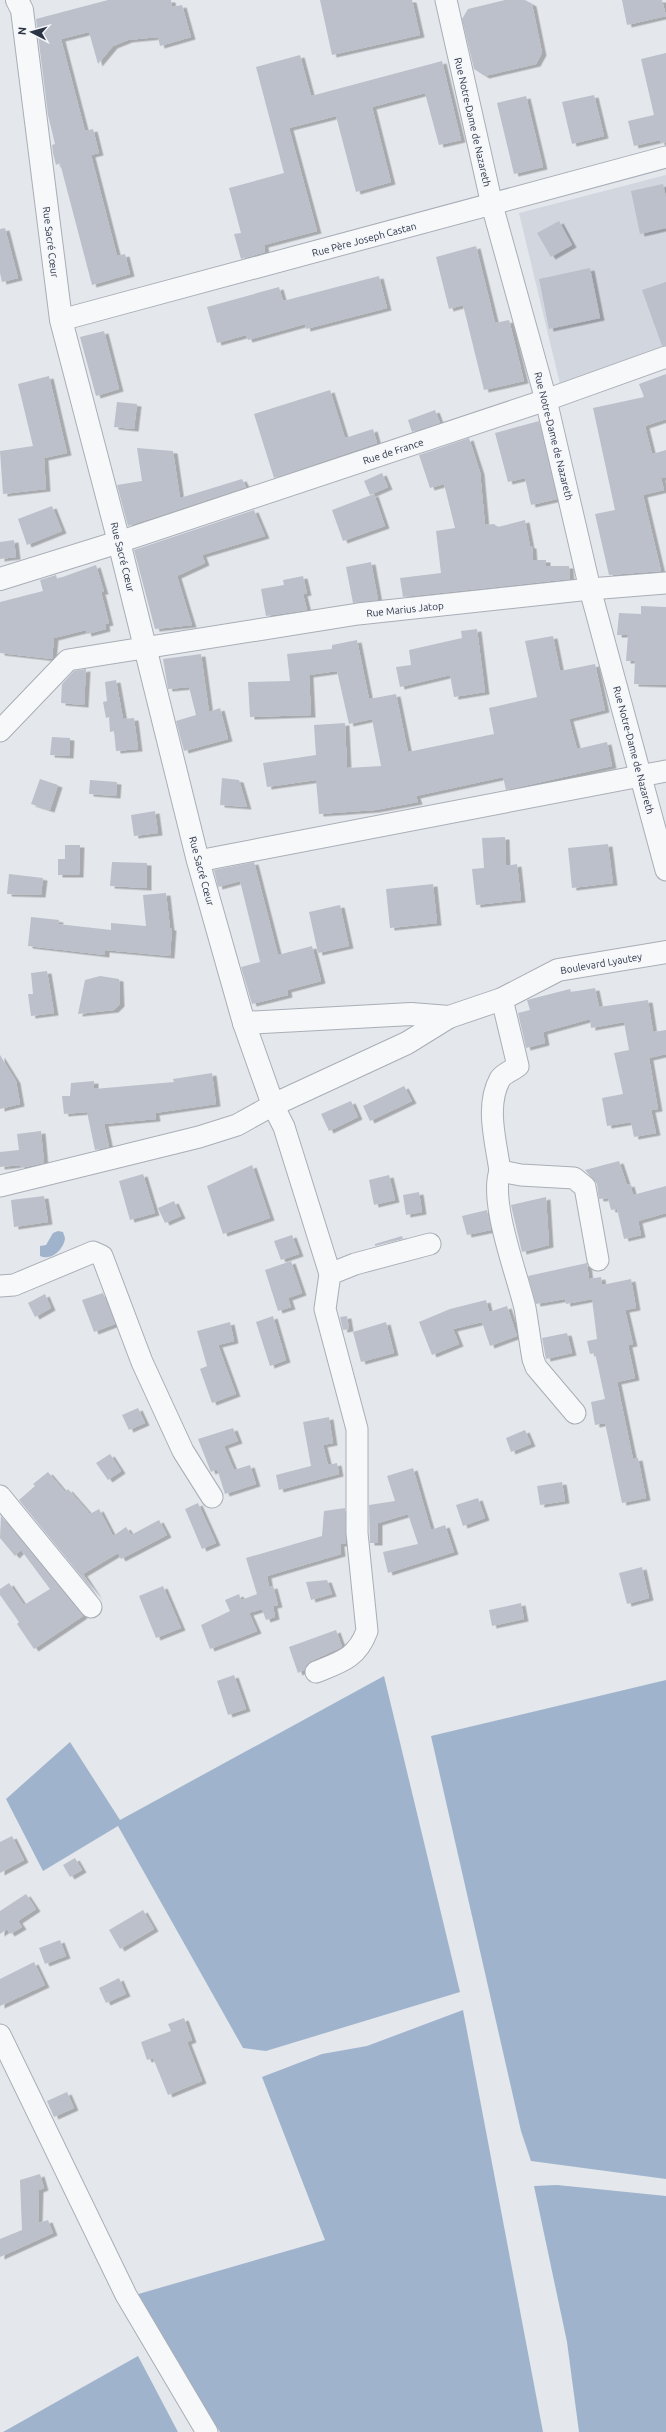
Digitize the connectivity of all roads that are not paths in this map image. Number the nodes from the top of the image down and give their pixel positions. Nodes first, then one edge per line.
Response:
1 (17, 0) edge
2 (446, 0) edge
3 (666, 157) edge
4 (492, 205) junction
5 (61, 320) junction
6 (666, 357) edge
7 (546, 400) junction
8 (120, 542) junction
9 (0, 579) edge
10 (666, 583) edge
11 (590, 589) junction
12 (146, 647) junction
13 (0, 732) edge
14 (666, 771) edge
15 (642, 775) junction
16 (198, 861) junction
17 (666, 870) edge
18 (666, 952) edge
19 (502, 999) junction
20 (449, 1017) junction
21 (244, 1023) junction
22 (273, 1106) junction
23 (500, 1172) junction
24 (0, 1186) edge
25 (430, 1244) dead end
26 (598, 1260) dead end
27 (330, 1274) junction
28 (0, 1286) edge
29 (575, 1413) dead end
30 (0, 1496) edge
31 (212, 1497) dead end
32 (91, 1607) dead end
33 (316, 1672) dead end
34 (0, 2034) edge
35 (207, 2432) edge

1 - 5 street, Rue Sacré Cœur
2 - 4 street, Rue Notre-Dame de Nazareth
3 - 4 street, Rue Père Joseph Castan
4 - 5 street, Rue Père Joseph Castan
4 - 7 street, Rue Notre-Dame de Nazareth
5 - 8 street, Rue Sacré Cœur
6 - 7 street, Rue de France
7 - 8 street, Rue de France
7 - 11 street, Rue Notre-Dame de Nazareth
8 - 9 street
8 - 12 street, Rue Sacré Cœur
10 - 11 street, Rue Marius Jatop
11 - 12 street, Rue Marius Jatop
11 - 15 street, Rue Notre-Dame de Nazareth
12 - 13 street, Rue Marius Jatop
12 - 16 street, Rue Sacré Cœur
14 - 15 street
15 - 16 street
15 - 17 street, Rue Notre-Dame de Nazareth
16 - 21 street, Rue Sacré Cœur
18 - 19 street, Boulevard Lyautey
19 - 20 street, Boulevard Lyautey
19 - 23 street
20 - 21 street, Boulevard Lyautey
20 - 22 street, Boulevard Lyautey
21 - 22 street, Rue Sacré Cœur
22 - 24 street
22 - 27 street
23 - 26 street
23 - 29 street
25 - 27 street
27 - 33 street
28 - 31 street
30 - 32 street
34 - 35 street

